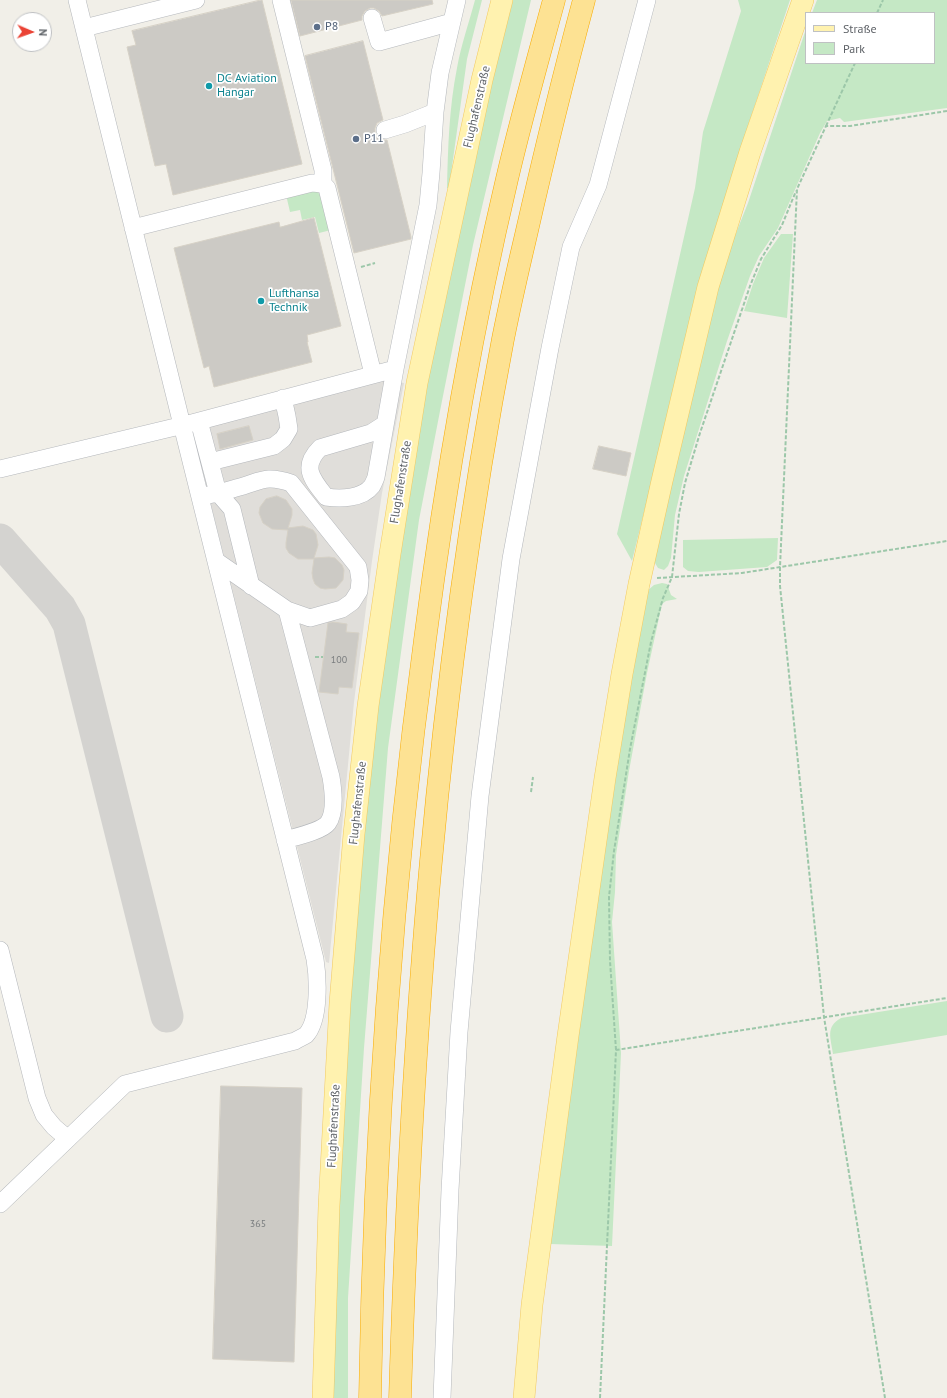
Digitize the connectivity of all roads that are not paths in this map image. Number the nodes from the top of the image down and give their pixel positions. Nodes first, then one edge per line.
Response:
1 (77, 0) edge
2 (196, 0) edge
3 (281, 0) edge
4 (457, 0) edge
5 (488, 0) edge
6 (502, 0) edge
7 (554, 0) edge
8 (584, 0) edge
9 (647, 0) edge
10 (802, 0) edge
11 (372, 18) dead end
12 (452, 22) junction
13 (84, 28) junction
14 (435, 112) junction
15 (385, 130) dead end
16 (323, 184) junction
17 (453, 215) junction
18 (133, 228) junction
19 (395, 369) junction
20 (373, 374) junction
21 (283, 398) junction
22 (199, 421) junction
23 (385, 424) junction
24 (182, 425) junction
25 (210, 462) junction
26 (0, 469) edge
27 (218, 493) junction
28 (200, 497) junction
29 (216, 561) junction
30 (251, 586) junction
31 (287, 610) junction
32 (285, 840) junction
33 (0, 950) edge
34 (68, 1139) junction
35 (0, 1204) edge
36 (323, 1398) edge
37 (370, 1398) edge
38 (400, 1398) edge
39 (442, 1398) edge
40 (524, 1398) edge

1 - 13 lane
2 - 13 lane
3 - 16 lane
4 - 12 lane
5 - 17 main road, Flughafenstraße
6 - 17 main road, Flughafenstraße
7 - 37 highway
8 - 38 highway
9 - 39 lane
10 - 40 main road
11 - 12 lane
12 - 14 lane
13 - 18 lane
14 - 15 lane
14 - 19 lane
16 - 18 lane
16 - 20 lane
17 - 36 main road, Flughafenstraße
18 - 24 lane
19 - 20 lane
19 - 23 lane
20 - 21 lane
21 - 22 lane
21 - 25 lane
22 - 24 lane
22 - 25 lane
23 - 23 lane
24 - 26 lane
24 - 28 lane
25 - 27 lane
27 - 28 lane
27 - 30 lane
27 - 31 lane
28 - 29 lane
29 - 30 lane
29 - 32 lane
30 - 31 lane
31 - 32 lane
32 - 34 lane
33 - 34 lane
34 - 35 lane

